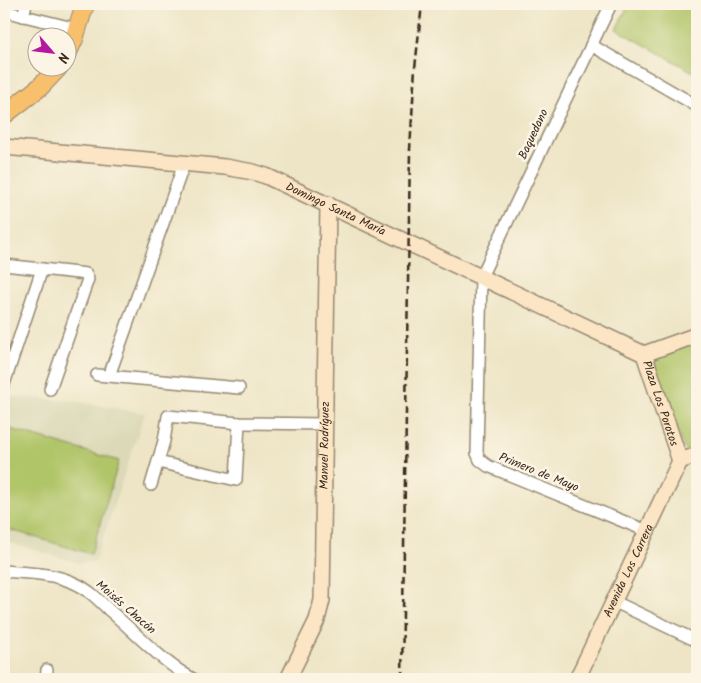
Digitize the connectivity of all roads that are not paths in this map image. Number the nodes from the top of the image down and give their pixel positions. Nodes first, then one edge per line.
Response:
1 (26, 4) edge
2 (85, 4) edge
3 (611, 4) edge
4 (4, 11) edge
5 (23, 16) junction
6 (69, 28) edge
7 (78, 28) edge
8 (591, 45) junction
9 (49, 78) edge
10 (697, 106) edge
11 (4, 115) edge
12 (4, 147) edge
13 (184, 164) junction
14 (328, 204) junction
15 (4, 264) edge
16 (42, 269) junction
17 (481, 276) junction
18 (697, 335) edge
19 (644, 354) junction
20 (97, 375) dead end
21 (109, 376) junction
22 (4, 384) edge
23 (239, 388) dead end
24 (50, 389) dead end
25 (239, 423) junction
26 (325, 424) junction
27 (697, 455) edge
28 (680, 461) junction
29 (158, 462) junction
30 (151, 485) dead end
31 (647, 531) junction
32 (4, 571) edge
33 (614, 601) junction
34 (697, 641) edge
35 (193, 679) edge
36 (288, 679) edge
37 (577, 679) edge

1 - 5 street
2 - 7 main road
3 - 8 street, Baquedano
4 - 5 street
5 - 6 street
8 - 10 street
8 - 17 street, Baquedano
9 - 11 main road
12 - 13 street, Domingo Santa María
13 - 14 street, Domingo Santa María
13 - 21 street
14 - 17 street, Domingo Santa María
14 - 26 street, Manuel Rodríguez
15 - 16 street
16 - 22 street
16 - 24 street
17 - 19 street, Domingo Santa María
17 - 31 street, Primero de Mayo
18 - 19 street, Plaza Los Porotos
19 - 28 street, Plaza Los Porotos
20 - 21 street
21 - 23 street
25 - 26 street
25 - 29 street
25 - 29 street
26 - 36 street, Manuel Rodríguez
27 - 28 street, Plaza Los Porotos
28 - 31 street, Avenida Los Carrera
29 - 30 street
31 - 33 street, Avenida Los Carrera
32 - 35 street, Moisés Chacón
33 - 34 street
33 - 37 street, Avenida Los Carrera

